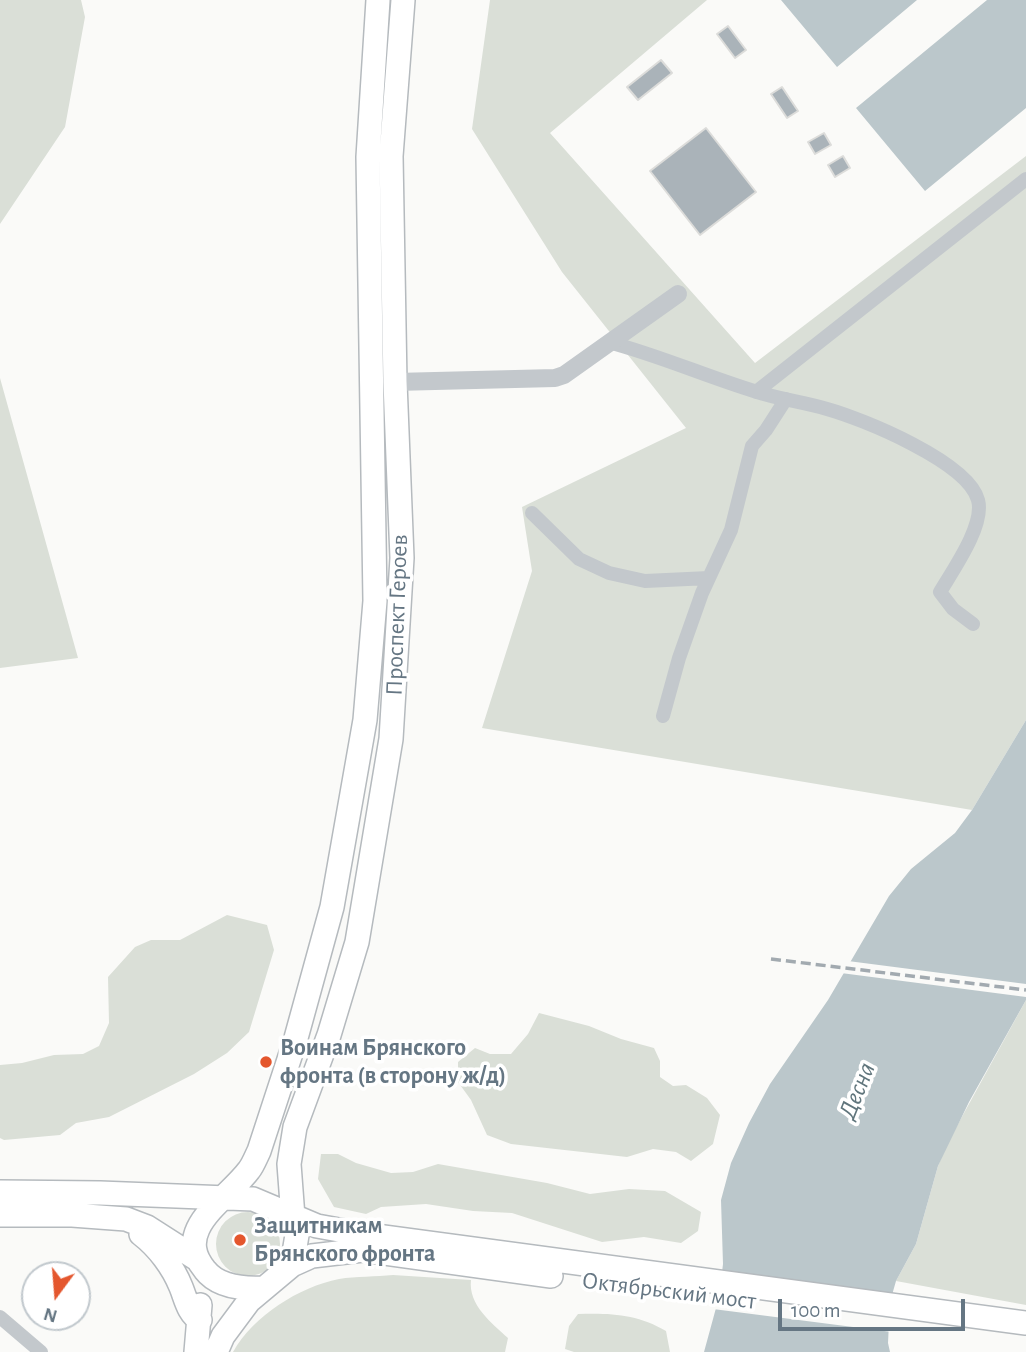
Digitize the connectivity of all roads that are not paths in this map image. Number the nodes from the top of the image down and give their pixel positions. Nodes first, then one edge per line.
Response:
1 (378, 0) edge
2 (403, 0) edge
3 (1026, 179) edge
4 (678, 294) dead end
5 (608, 342) junction
6 (395, 382) junction
7 (756, 392) junction
8 (786, 399) junction
9 (532, 513) dead end
10 (709, 578) junction
11 (972, 624) dead end
12 (663, 716) dead end
13 (0, 1192) edge
14 (223, 1199) junction
15 (0, 1215) edge
16 (72, 1215) junction
17 (293, 1217) junction
18 (480, 1258) junction
19 (198, 1261) junction
20 (292, 1265) junction
21 (264, 1288) junction
22 (0, 1317) edge
23 (200, 1320) junction
24 (1026, 1323) edge
25 (1026, 1336) edge
26 (41, 1352) edge
27 (196, 1352) edge
28 (216, 1352) edge

1 - 14 main road, Проспект Героев
2 - 6 main road, Проспект Героев
3 - 7 street
4 - 5 street
5 - 6 street
5 - 7 street
6 - 17 main road, Проспект Героев
7 - 8 street
8 - 10 street
8 - 11 street
9 - 10 street
10 - 12 street
13 - 14 main road
14 - 17 main road
14 - 19 main road
15 - 16 main road
16 - 19 main road
16 - 23 main road
17 - 18 main road
17 - 20 main road
18 - 20 main road
18 - 24 main road, Октябрьский мост
18 - 25 main road, Октябрьский мост
19 - 21 main road
19 - 23 main road
20 - 21 main road
21 - 28 main road
22 - 26 street
23 - 27 main road

